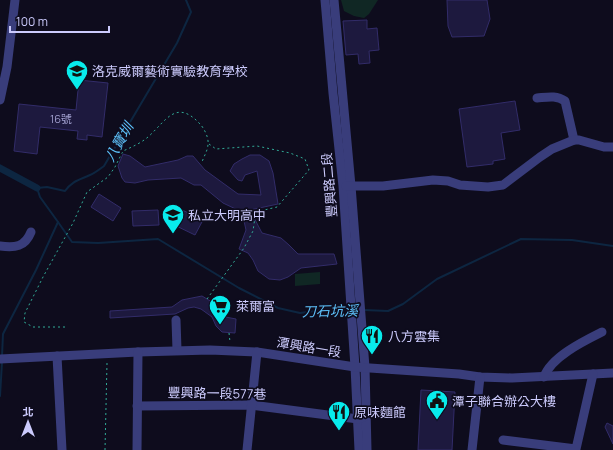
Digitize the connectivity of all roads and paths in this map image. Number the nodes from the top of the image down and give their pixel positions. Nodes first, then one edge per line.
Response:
1 (15, 0) edge
2 (325, 0) edge
3 (334, 0) edge
4 (537, 98) dead end
5 (0, 100) edge
6 (574, 140) junction
7 (208, 143) junction
8 (609, 147) edge
9 (613, 155) edge
10 (202, 162) dead end
11 (347, 186) junction
12 (256, 216) junction
13 (254, 219) dead end
14 (30, 232) dead end
15 (0, 246) edge
16 (207, 299) dead end
17 (356, 310) junction
18 (176, 320) dead end
19 (65, 327) dead end
20 (602, 332) dead end
21 (229, 333) dead end
22 (177, 350) junction
23 (230, 351) junction
24 (138, 352) junction
25 (257, 352) junction
26 (107, 353) junction
27 (57, 356) junction
28 (0, 359) edge
29 (355, 367) junction
30 (365, 367) junction
31 (613, 373) edge
32 (593, 374) junction
33 (480, 377) junction
34 (544, 377) junction
35 (251, 405) junction
36 (137, 406) junction
37 (362, 418) junction
38 (503, 440) dead end
39 (62, 450) edge
40 (105, 450) edge
41 (137, 450) edge
42 (247, 450) edge
43 (359, 450) edge
44 (367, 450) edge
45 (472, 450) edge

1 - 5 street
2 - 11 street, 豐興路二段
3 - 11 street, 豐興路二段
4 - 6 street
6 - 8 street
6 - 11 street
7 - 10 path
7 - 12 path
7 - 19 path
8 - 9 street
11 - 17 street, 豐興路二段
12 - 13 path
12 - 16 path
14 - 15 street
17 - 29 street, 豐興路二段
17 - 30 street, 豐興路二段
18 - 22 street
20 - 34 street
21 - 23 path
22 - 23 street, 潭興路一段
22 - 24 street, 潭興路一段
23 - 25 street, 潭興路一段
24 - 26 street, 潭興路一段
24 - 36 street
25 - 29 street, 潭興路一段
25 - 35 street
26 - 27 street, 潭興路一段
26 - 40 path
27 - 28 street, 潭興路一段
27 - 39 street
29 - 30 street, 潭興路一段
29 - 37 street, 豐興路二段
30 - 33 street, 潭興路一段
30 - 37 street, 豐興路二段
31 - 32 street, 潭興路一段
32 - 34 street, 潭興路一段
32 - 38 street
33 - 34 street, 潭興路一段
33 - 45 street
35 - 36 street, 豐興路一段577巷
35 - 37 street, 豐興路一段577巷
35 - 42 street
36 - 41 street
37 - 43 street
37 - 44 street

